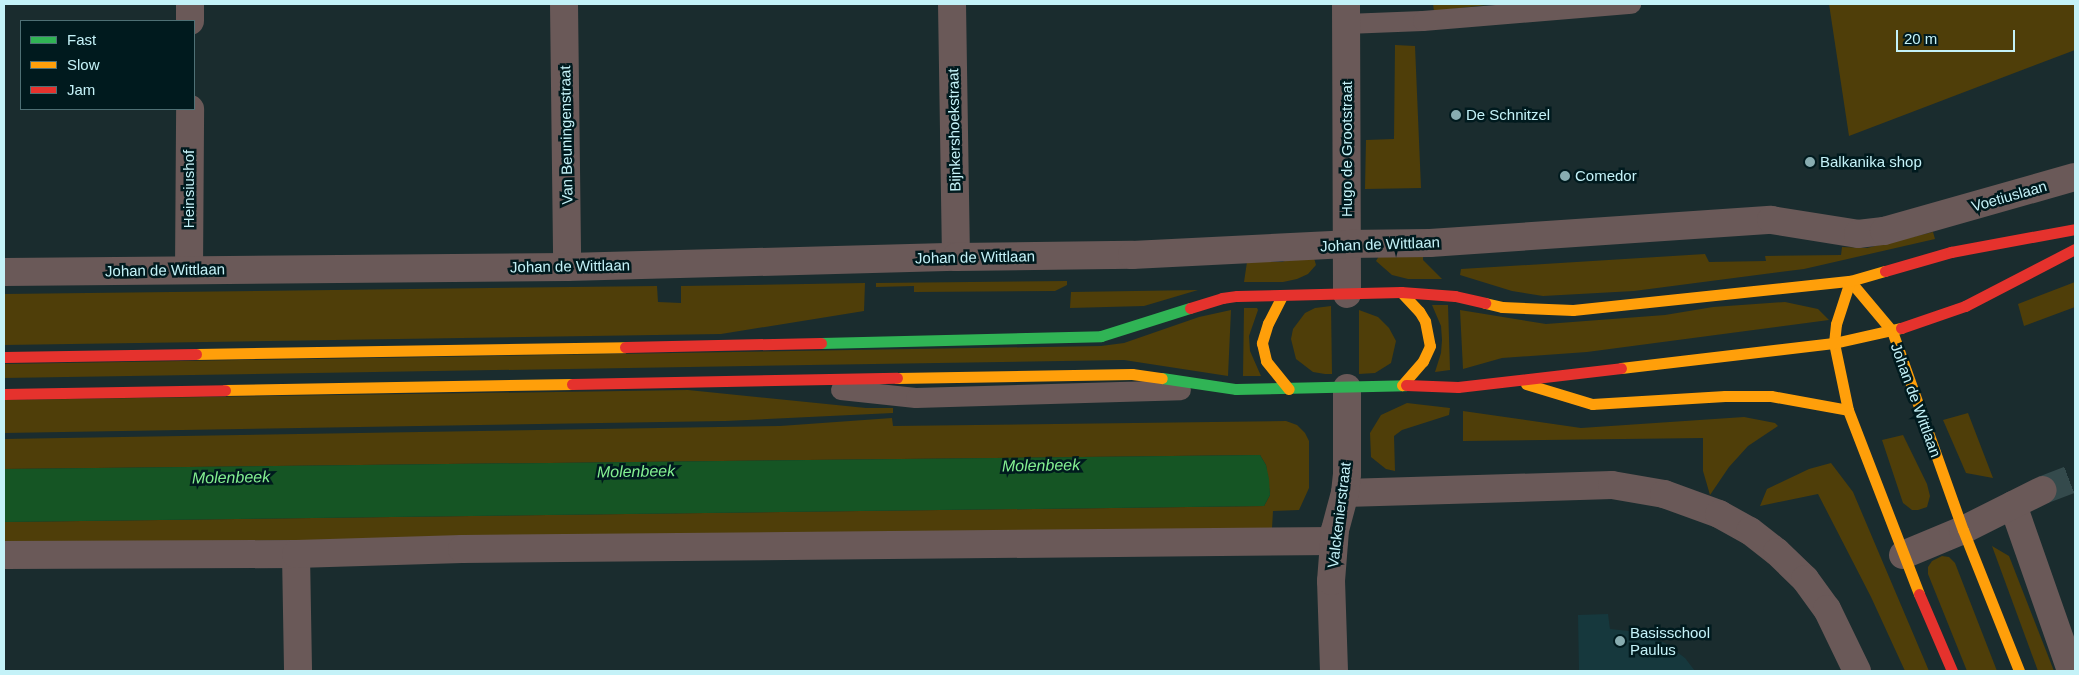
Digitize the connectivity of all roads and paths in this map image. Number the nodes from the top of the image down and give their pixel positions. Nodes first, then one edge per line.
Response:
1 (564, 4) edge
2 (952, 4) edge
3 (1631, 4) edge
4 (1346, 14) edge
5 (190, 110) edge
6 (2075, 177) edge
7 (1942, 215) joint
8 (2075, 229) edge
9 (1347, 244) junction
10 (2075, 249) edge
11 (956, 257) junction
12 (567, 267) junction
13 (189, 270) junction
14 (4, 272) edge
15 (1850, 281) junction
16 (1401, 292) junction
17 (1348, 294) junction
18 (1282, 296) junction
19 (1892, 331) junction
20 (1834, 343) junction
21 (4, 357) edge
22 (759, 381) joint
23 (1515, 381) junction
24 (1402, 385) junction
25 (1347, 388) junction
26 (1236, 389) joint
27 (1288, 389) junction
28 (4, 394) edge
29 (1848, 410) junction
30 (2043, 490) tunnel mouth
31 (1345, 493) junction
32 (2013, 505) junction
33 (1963, 530) junction
34 (1334, 540) junction
35 (296, 554) junction
36 (4, 555) edge
37 (1903, 555) junction
38 (298, 671) edge
39 (1334, 671) edge
40 (1857, 671) edge
41 (1952, 671) edge
42 (2019, 671) edge
43 (2071, 671) edge

1 - 12 street, Van Beuningenstraat
2 - 11 street, Bijnkershoekstraat
3 - 4 lane
4 - 9 street, Hugo de Grootstraat
5 - 13 street, Heinsiushof
6 - 7 street, Voetiuslaan
7 - 9 street, Johan de Wittlaan
8 - 15 main road
9 - 11 street, Johan de Wittlaan
9 - 17 street, Hugo de Grootstraat
10 - 19 main road
11 - 12 street, Johan de Wittlaan
12 - 13 street, Johan de Wittlaan
13 - 14 street, Johan de Wittlaan
15 - 16 main road
15 - 19 main road, Johan de Wittlaan
15 - 20 main road
16 - 17 main road
16 - 24 main road
17 - 18 main road
18 - 21 main road
18 - 27 main road
19 - 20 main road
19 - 33 main road, Johan de Wittlaan
20 - 23 main road
20 - 29 main road
22 - 26 lane
22 - 28 main road
23 - 24 main road
23 - 29 main road
24 - 25 main road
25 - 27 main road
25 - 31 street, Valckenierstraat
26 - 27 main road
29 - 37 main road
30 - 32 street
31 - 34 street, Valckenierstraat
31 - 40 street
32 - 33 street
32 - 43 street
33 - 37 street
33 - 42 main road, Johan de Wittlaan
34 - 35 street
34 - 39 street, Valckenierstraat
35 - 36 street
35 - 38 street
37 - 41 main road

